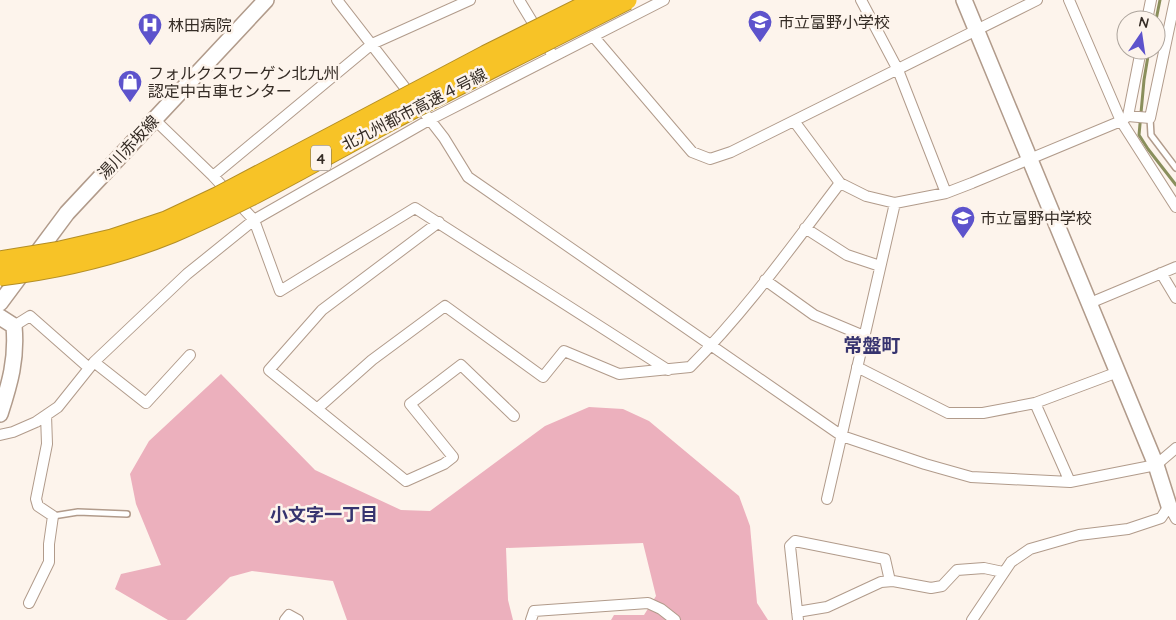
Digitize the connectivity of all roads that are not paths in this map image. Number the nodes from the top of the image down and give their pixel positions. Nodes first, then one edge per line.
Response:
1 (266, 0) edge
2 (337, 0) edge
3 (470, 0) edge
4 (519, 0) edge
5 (596, 0) edge
6 (627, 0) edge
7 (664, 0) edge
8 (861, 0) edge
9 (964, 0) edge
10 (1037, 0) edge
11 (1069, 0) edge
12 (1175, 0) edge
13 (977, 30) junction
14 (594, 36) junction
15 (372, 44) junction
16 (554, 56) junction
17 (1139, 60) edge
18 (898, 70) junction
19 (1125, 118) junction
20 (1150, 118) junction
21 (154, 119) junction
22 (429, 120) junction
23 (794, 121) junction
24 (1030, 160) junction
25 (1176, 168) edge
26 (213, 176) junction
27 (840, 183) junction
28 (946, 192) junction
29 (895, 203) junction
30 (1176, 207) edge
31 (254, 220) junction
32 (439, 222) junction
33 (805, 228) junction
34 (0, 261) edge
35 (880, 266) junction
36 (1176, 267) edge
37 (1161, 273) junction
38 (0, 276) edge
39 (765, 280) junction
40 (1176, 298) edge
41 (0, 303) edge
42 (1090, 303) junction
43 (0, 316) edge
44 (14, 326) junction
45 (864, 336) junction
46 (712, 345) junction
47 (190, 355) dead end
48 (92, 365) junction
49 (857, 367) junction
50 (668, 370) junction
51 (1118, 372) junction
52 (1034, 403) junction
53 (318, 408) junction
54 (0, 414) edge
55 (46, 415) junction
56 (514, 416) dead end
57 (0, 435) edge
58 (842, 436) junction
59 (1176, 448) edge
60 (1156, 465) junction
61 (1070, 482) junction
62 (827, 499) dead end
63 (1173, 513) edge
64 (127, 514) dead end
65 (53, 516) junction
66 (1003, 572) junction
67 (890, 581) junction
68 (29, 603) dead end
69 (798, 616) edge
70 (286, 620) edge
71 (298, 620) edge
72 (531, 620) edge
73 (675, 620) edge
74 (972, 620) edge

1 - 21 street, 湯川赤坂線
2 - 15 street
3 - 15 street
4 - 16 street
5 - 34 highway, 北九州都市高速４号線 / 4, bridge
6 - 38 highway, 北九州都市高速４号線 / 4, bridge
7 - 14 street
8 - 18 street
9 - 13 street
10 - 13 street
11 - 19 street
12 - 20 street
13 - 18 street
13 - 24 street
14 - 16 street
14 - 23 street
15 - 22 street
15 - 26 street
16 - 22 street
17 - 19 street
18 - 23 street
18 - 28 street
19 - 20 street
19 - 24 street
19 - 30 street
20 - 25 lane
21 - 26 street
21 - 41 street, 湯川赤坂線
22 - 31 street
22 - 46 street
23 - 27 street
24 - 28 street
24 - 42 street
26 - 31 street
27 - 29 street
27 - 33 street
28 - 29 street
29 - 35 street
31 - 32 street
31 - 48 street
32 - 50 street
32 - 53 street
33 - 35 street
33 - 39 street
35 - 45 street
36 - 37 street
37 - 40 street
37 - 42 street
39 - 45 street
39 - 46 street
42 - 51 street
43 - 44 street
44 - 48 street
44 - 54 street
45 - 49 street
46 - 50 street
46 - 58 street
47 - 48 street
48 - 55 street
49 - 52 street
49 - 58 street
50 - 53 street
51 - 52 street
51 - 60 street
52 - 61 street
53 - 56 street
55 - 57 street
55 - 65 street
58 - 61 street
58 - 62 street
59 - 60 street
60 - 61 street
60 - 63 street
63 - 66 street
64 - 65 lane
65 - 68 street
66 - 67 street
66 - 74 street
67 - 69 street
67 - 69 street
70 - 71 street
72 - 73 street

